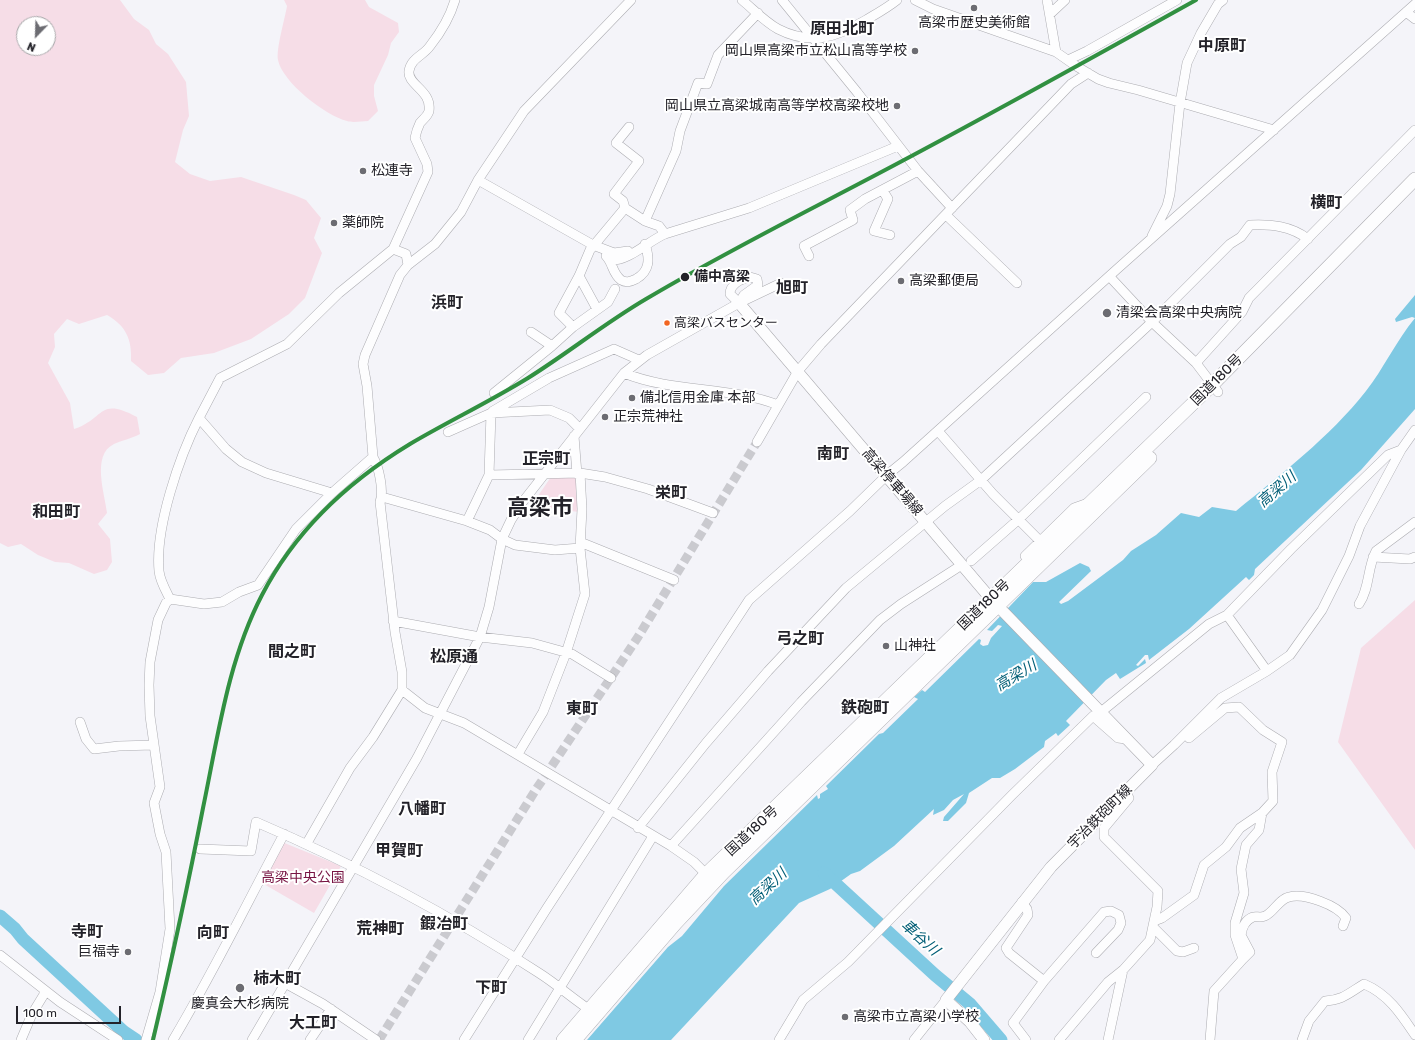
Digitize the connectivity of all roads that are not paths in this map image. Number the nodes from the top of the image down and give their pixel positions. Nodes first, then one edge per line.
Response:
1 (455, 0) edge
2 (631, 0) edge
3 (742, 0) edge
4 (782, 0) edge
5 (897, 0) edge
6 (915, 0) edge
7 (1047, 0) edge
8 (1065, 0) edge
9 (1176, 0) edge
10 (1223, 0) edge
11 (1415, 4) edge
12 (1406, 12) junction
13 (758, 13) junction
14 (1050, 14) junction
15 (1415, 19) edge
16 (811, 38) junction
17 (1056, 52) junction
18 (1068, 60) junction
19 (1088, 73) junction
20 (1180, 103) junction
21 (629, 127) dead end
22 (1274, 130) junction
23 (1415, 130) edge
24 (898, 146) junction
25 (918, 171) junction
26 (1415, 179) edge
27 (478, 180) junction
28 (883, 191) junction
29 (1415, 192) edge
30 (625, 208) junction
31 (949, 211) junction
32 (645, 221) junction
33 (665, 234) junction
34 (890, 235) dead end
35 (1308, 239) junction
36 (1150, 241) junction
37 (645, 244) junction
38 (593, 245) junction
39 (393, 249) junction
40 (809, 256) dead end
41 (610, 260) junction
42 (408, 264) junction
43 (579, 276) junction
44 (1110, 277) junction
45 (781, 283) dead end
46 (1017, 283) dead end
47 (615, 288) dead end
48 (739, 303) junction
49 (597, 309) junction
50 (1152, 322) junction
51 (573, 328) junction
52 (531, 332) dead end
53 (552, 346) junction
54 (639, 360) junction
55 (1196, 363) junction
56 (798, 371) junction
57 (624, 373) junction
58 (1215, 389) junction
59 (494, 393) dead end
60 (1146, 397) dead end
61 (778, 405) junction
62 (491, 413) junction
63 (199, 418) junction
64 (1415, 430) edge
65 (938, 431) junction
66 (448, 432) dead end
67 (577, 433) junction
68 (757, 442) tunnel mouth
69 (1401, 450) junction
70 (373, 457) junction
71 (578, 474) junction
72 (489, 475) junction
73 (544, 475) junction
74 (887, 475) junction
75 (981, 480) junction
76 (332, 493) junction
77 (382, 497) junction
78 (1091, 502) junction
79 (713, 513) dead end
80 (1020, 519) junction
81 (467, 521) junction
82 (926, 521) junction
83 (1415, 522) edge
84 (502, 539) junction
85 (1040, 541) junction
86 (580, 545) junction
87 (1025, 556) dead end
88 (1373, 557) junction
89 (1415, 557) edge
90 (971, 561) dead end
91 (958, 568) dead end
92 (674, 580) dead end
93 (170, 599) junction
94 (1359, 604) dead end
95 (998, 606) junction
96 (1227, 615) junction
97 (393, 621) junction
98 (480, 637) junction
99 (566, 653) junction
100 (1266, 671) junction
101 (611, 678) dead end
102 (402, 690) junction
103 (1098, 709) junction
104 (441, 712) junction
105 (80, 722) dead end
106 (1126, 739) junction
107 (153, 745) junction
108 (1174, 745) junction
109 (518, 754) junction
110 (1152, 765) junction
111 (1125, 792) junction
112 (611, 811) junction
113 (1262, 813) junction
114 (638, 828) junction
115 (284, 834) junction
116 (653, 836) junction
117 (307, 844) junction
118 (671, 846) junction
119 (200, 849) dead end
120 (354, 868) junction
121 (710, 878) junction
122 (1022, 902) junction
123 (1154, 924) junction
124 (1343, 926) dead end
125 (1194, 948) dead end
126 (1096, 953) dead end
127 (0, 955) edge
128 (515, 958) junction
129 (1243, 959) junction
130 (1123, 970) junction
131 (1044, 981) junction
132 (285, 983) junction
133 (561, 988) junction
134 (46, 991) junction
135 (951, 994) junction
136 (331, 1009) junction
137 (593, 1012) junction
138 (1415, 1035) edge
139 (147, 1039) edge
140 (20, 1040) edge
141 (118, 1040) edge
142 (173, 1040) edge
143 (252, 1040) edge
144 (310, 1040) edge
145 (376, 1040) edge
146 (464, 1040) edge
147 (528, 1040) edge
148 (563, 1040) edge
149 (576, 1040) edge
150 (779, 1040) edge
151 (914, 1040) edge
152 (984, 1040) edge
153 (1026, 1040) edge
154 (1059, 1040) edge
155 (1108, 1040) edge
156 (1210, 1040) edge
157 (1302, 1040) edge

1 - 39 street
2 - 27 street
3 - 13 street
4 - 16 street
5 - 16 street
6 - 17 street
7 - 14 street
8 - 14 street
9 - 18 street
10 - 20 street
11 - 12 street
12 - 15 street
12 - 22 street
13 - 16 street
13 - 32 street
14 - 17 street
16 - 24 street
17 - 18 street
18 - 19 street
19 - 20 street
19 - 31 street
20 - 22 street
20 - 36 street
21 - 30 street
22 - 36 street
23 - 35 street
24 - 25 street
24 - 33 street
25 - 28 street
25 - 31 street
26 - 58 highway, 国道180号
27 - 38 street
27 - 42 street
28 - 34 street
28 - 40 street
29 - 58 highway, 国道180号
30 - 32 street
30 - 38 street
31 - 46 street
31 - 56 street
32 - 33 street
33 - 37 street
35 - 50 street
35 - 55 street
36 - 44 street
37 - 38 street
37 - 41 street
37 - 41 street
38 - 41 street
38 - 43 street
39 - 42 street
39 - 63 street
42 - 70 street
43 - 49 street
43 - 51 street
44 - 50 street
44 - 65 street
45 - 48 street
47 - 49 street
48 - 54 street
48 - 56 main road, 高梁停車場線
49 - 51 street
50 - 55 street
50 - 75 street
51 - 53 street
52 - 53 street
53 - 59 street
54 - 57 street
54 - 62 street
55 - 58 street
56 - 61 street
56 - 74 main road, 高梁停車場線
57 - 61 street
57 - 67 street
58 - 78 highway, 国道180号
58 - 95 highway, 国道180号
60 - 80 street
61 - 68 street
62 - 66 street
62 - 67 street
62 - 72 street
63 - 76 street
63 - 93 street
64 - 69 street
65 - 74 street
65 - 75 street
67 - 71 street
67 - 73 street
69 - 96 street
69 - 100 street
70 - 76 street
70 - 77 street
71 - 73 street
71 - 79 street
71 - 86 street
72 - 73 street
72 - 81 street
73 - 84 street
74 - 82 main road, 高梁停車場線
74 - 112 street
75 - 80 street
75 - 82 street
76 - 93 street
77 - 81 street
77 - 97 street
78 - 85 street
78 - 95 highway, 国道180号
80 - 85 street
80 - 90 street
81 - 84 street
82 - 95 main road, 高梁停車場線
82 - 114 street
83 - 88 street
84 - 86 street
84 - 98 street
85 - 87 street
86 - 92 street
86 - 99 street
88 - 89 street
88 - 94 street
91 - 118 street
93 - 107 street
95 - 103 main road
95 - 121 highway, 国道180号
96 - 100 street
96 - 103 street
97 - 98 street
97 - 102 street
98 - 99 street
98 - 104 street
99 - 101 street
99 - 109 street
100 - 108 street
102 - 104 street
102 - 117 street
103 - 106 main road
104 - 109 street
104 - 120 street
105 - 107 street
106 - 110 main road
106 - 150 street
107 - 139 street
108 - 110 street
108 - 113 street
109 - 112 street
110 - 111 main road, 宇治鉄砲町線
111 - 122 main road, 宇治鉄砲町線
111 - 123 street
112 - 114 street
112 - 128 street
113 - 123 street
113 - 129 street
114 - 116 street
115 - 117 street
115 - 119 street
115 - 142 street
116 - 118 street
116 - 133 street
117 - 120 street
118 - 121 street
120 - 128 street
120 - 132 street
121 - 137 highway, 国道180号
122 - 131 street
122 - 135 main road, 宇治鉄砲町線
123 - 125 street
123 - 130 street
124 - 129 street
126 - 131 street
127 - 134 street
128 - 133 street
128 - 146 street
129 - 156 street
130 - 154 street
130 - 155 street
131 - 153 street
132 - 136 street
132 - 143 street
133 - 137 street
133 - 147 street
134 - 140 street
134 - 141 street
135 - 151 street
135 - 152 main road
136 - 144 street
136 - 145 street
137 - 148 highway, 国道180号
137 - 149 highway, 国道180号
138 - 157 street

